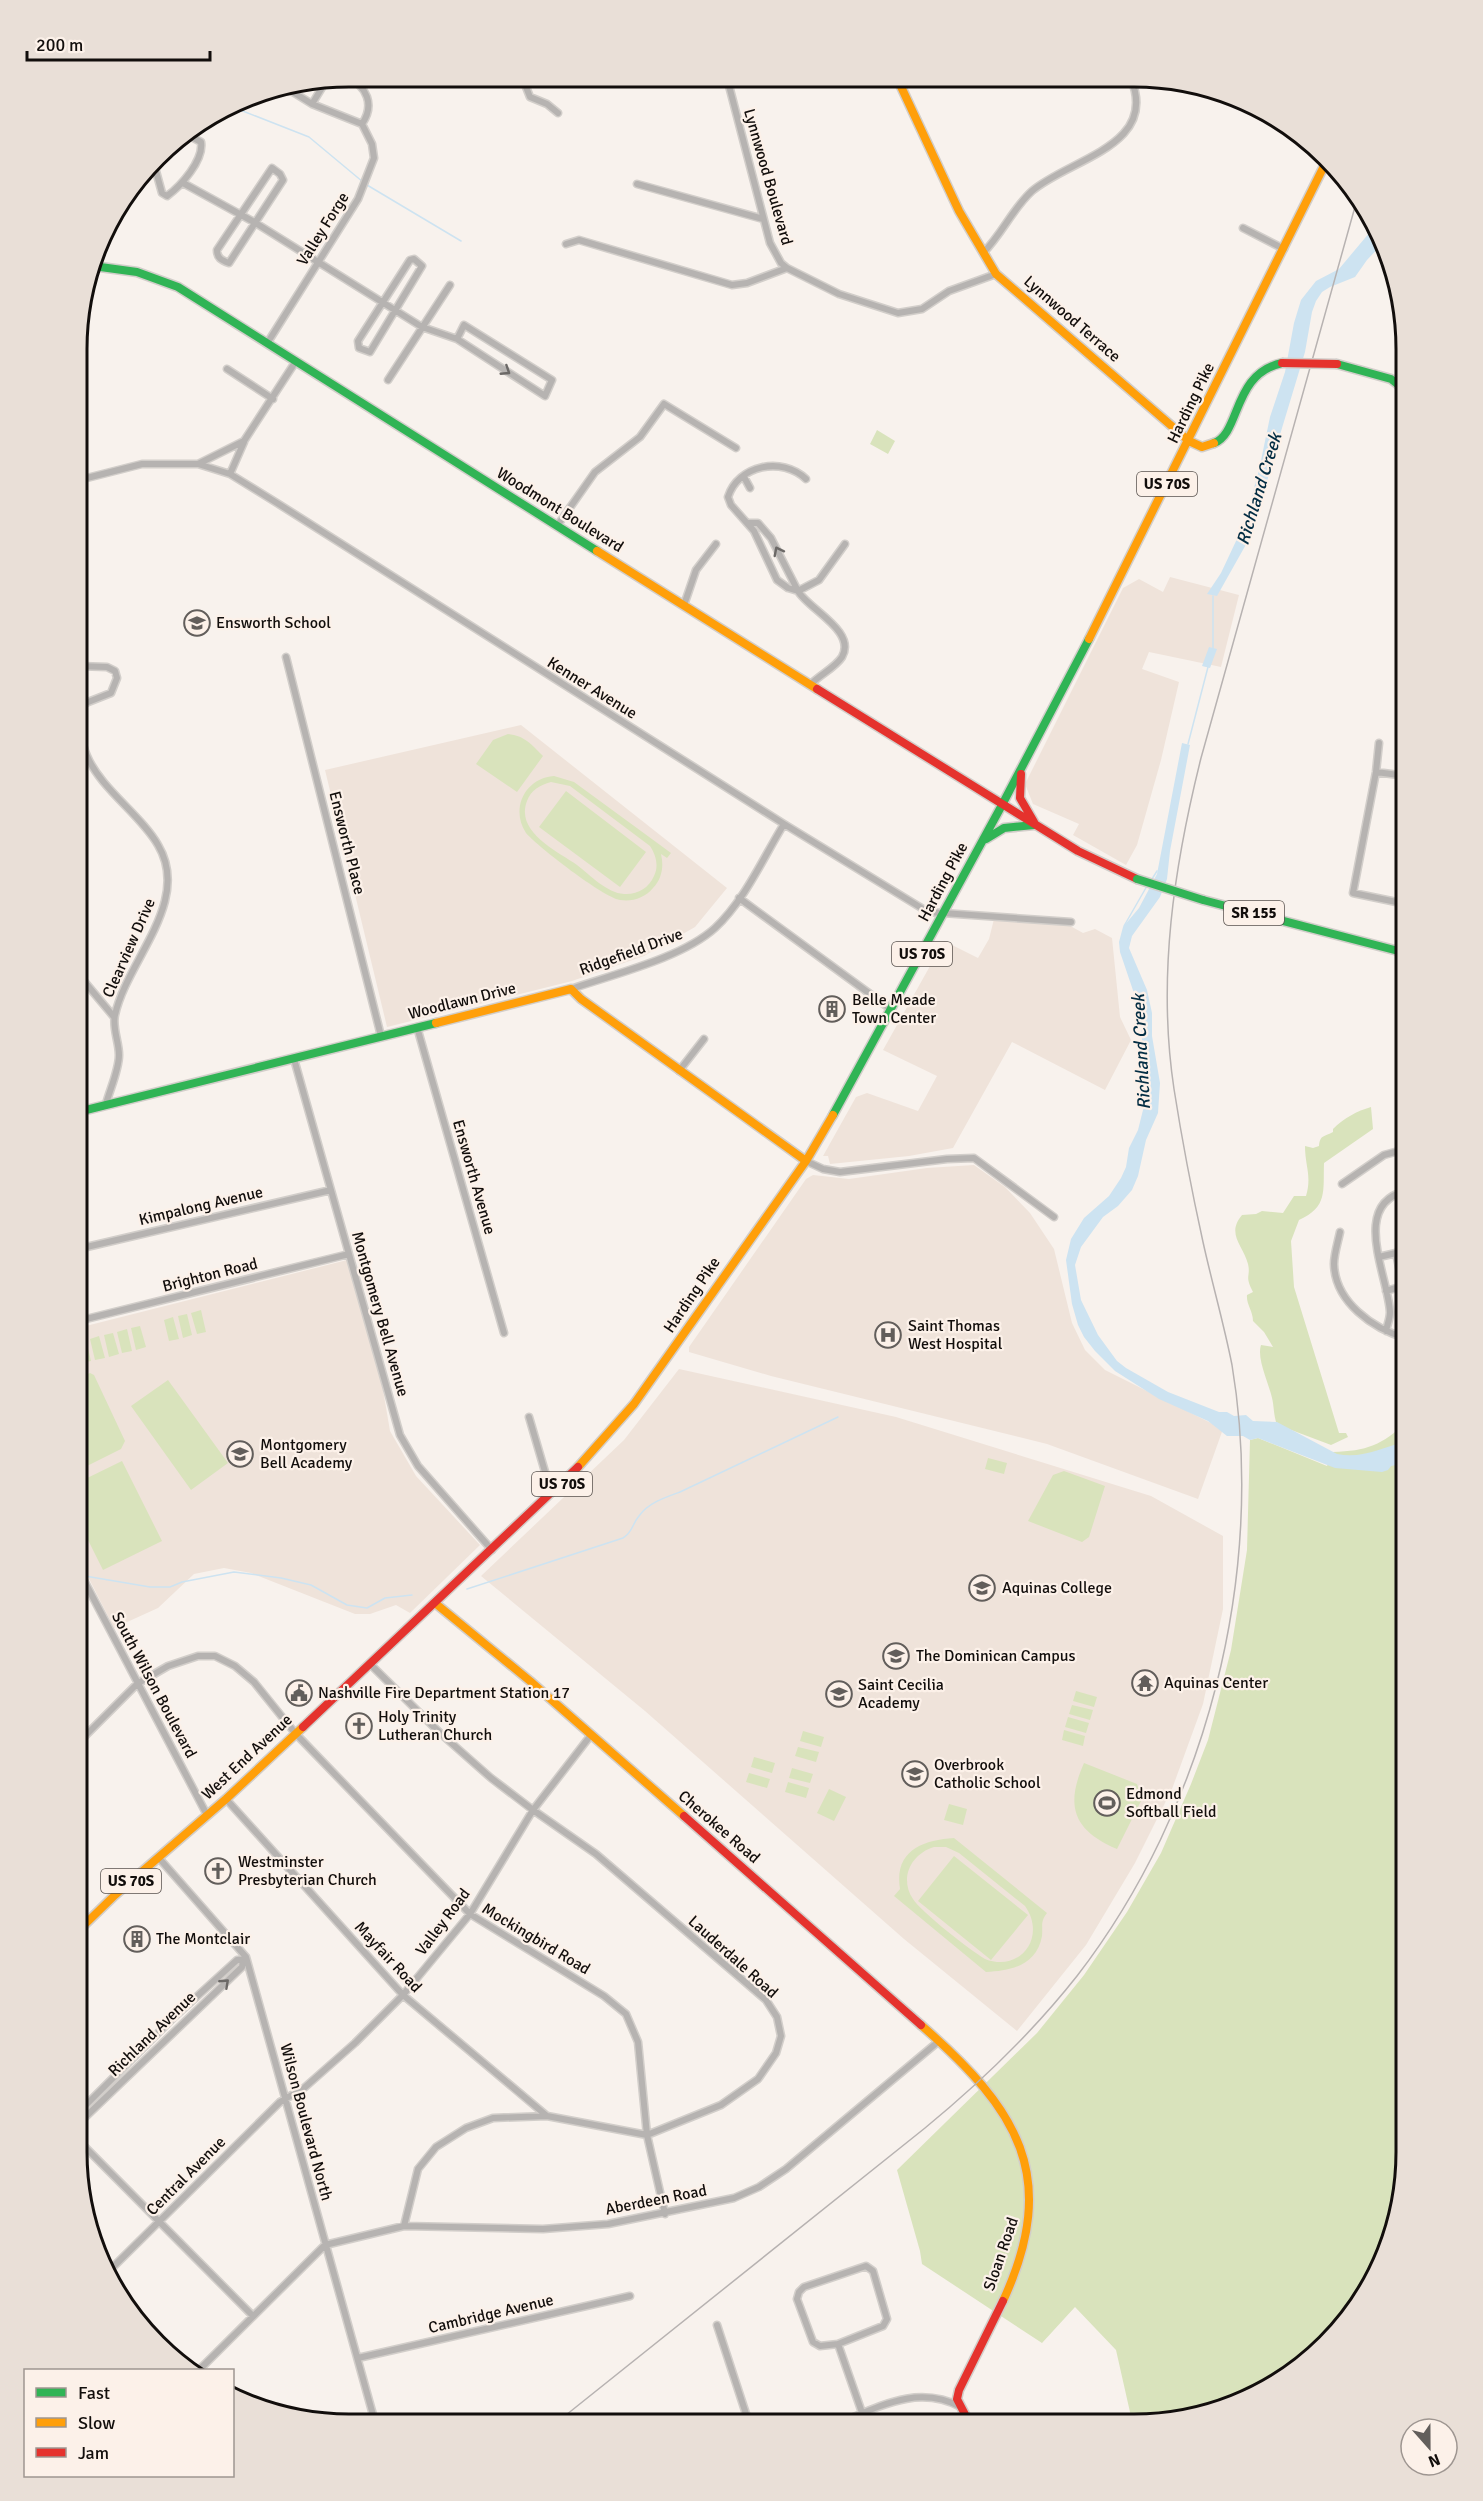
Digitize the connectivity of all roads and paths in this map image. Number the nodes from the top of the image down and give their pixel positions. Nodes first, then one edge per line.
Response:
1 (361, 87) edge
2 (526, 87) edge
3 (729, 87) edge
4 (901, 87) edge
5 (1134, 87) edge
6 (321, 89) edge
7 (294, 93) edge
8 (312, 104) junction
9 (558, 113) dead end
10 (362, 124) junction
11 (193, 138) edge
12 (1323, 168) edge
13 (156, 172) edge
14 (183, 183) junction
15 (637, 184) dead end
16 (241, 215) junction
17 (763, 219) junction
18 (254, 222) junction
19 (1243, 228) dead end
20 (566, 244) dead end
21 (1284, 249) junction
22 (983, 253) junction
23 (319, 263) junction
24 (101, 266) edge
25 (787, 268) junction
26 (996, 273) junction
27 (450, 285) dead end
28 (382, 302) junction
29 (394, 310) junction
30 (422, 327) junction
31 (457, 339) junction
32 (268, 342) junction
33 (296, 361) junction
34 (227, 369) dead end
35 (388, 380) dead end
36 (1396, 383) edge
37 (273, 399) junction
38 (244, 441) junction
39 (1189, 441) junction
40 (736, 448) dead end
41 (198, 464) junction
42 (230, 474) junction
43 (744, 477) junction
44 (87, 478) edge
45 (806, 479) dead end
46 (750, 488) dead end
47 (749, 523) junction
48 (557, 526) junction
49 (716, 544) dead end
50 (845, 544) dead end
51 (798, 591) junction
52 (684, 605) junction
53 (286, 657) dead end
54 (87, 666) edge
55 (810, 685) junction
56 (87, 703) edge
57 (1379, 743) dead end
58 (87, 757) edge
59 (1021, 770) junction
60 (1376, 772) junction
61 (1396, 775) edge
62 (1002, 805) junction
63 (783, 824) junction
64 (1035, 824) junction
65 (980, 845) junction
66 (739, 898) junction
67 (1396, 902) edge
68 (945, 912) junction
69 (1071, 922) dead end
70 (1396, 950) edge
71 (87, 985) edge
72 (571, 988) junction
73 (892, 1010) junction
74 (114, 1017) junction
75 (417, 1027) junction
76 (381, 1036) junction
77 (704, 1039) dead end
78 (294, 1059) junction
79 (679, 1071) junction
80 (106, 1104) junction
81 (87, 1109) edge
82 (1396, 1152) edge
83 (806, 1161) junction
84 (1342, 1184) dead end
85 (331, 1190) junction
86 (1396, 1195) edge
87 (1054, 1217) dead end
88 (1340, 1232) dead end
89 (87, 1247) edge
90 (1396, 1253) edge
91 (349, 1254) junction
92 (1379, 1257) junction
93 (1396, 1288) edge
94 (1386, 1291) junction
95 (87, 1319) edge
96 (1386, 1331) junction
97 (504, 1334) dead end
98 (1396, 1334) edge
99 (530, 1418) dead end
100 (554, 1492) junction
101 (492, 1550) junction
102 (87, 1586) edge
103 (435, 1603) junction
104 (371, 1665) junction
105 (137, 1684) junction
106 (295, 1732) junction
107 (87, 1734) edge
108 (591, 1735) junction
109 (226, 1799) junction
110 (532, 1810) junction
111 (207, 1815) junction
112 (158, 1857) junction
113 (470, 1914) junction
114 (87, 1923) edge
115 (244, 1959) junction
116 (403, 1995) junction
117 (939, 2041) junction
118 (977, 2080) joint
119 (285, 2097) junction
120 (87, 2103) edge
121 (87, 2115) edge
122 (547, 2116) junction
123 (647, 2135) junction
124 (87, 2150) edge
125 (665, 2214) junction
126 (159, 2221) junction
127 (404, 2226) junction
128 (325, 2245) junction
129 (113, 2267) edge
130 (630, 2296) dead end
131 (252, 2315) junction
132 (717, 2325) dead end
133 (838, 2344) junction
134 (358, 2358) junction
135 (201, 2368) edge
136 (961, 2408) junction
137 (373, 2414) edge
138 (746, 2414) edge
139 (862, 2414) joint
140 (964, 2414) edge

1 - 10 street
2 - 9 street
3 - 17 street, Lynnwood Boulevard
4 - 22 main road, Lynnwood Terrace
5 - 22 street
6 - 8 street
7 - 8 street
8 - 10 street
10 - 23 street, Valley Forge
11 - 14 street
12 - 21 main road, Harding Pike / US 70S
13 - 14 street
14 - 16 street
15 - 17 street
16 - 18 street
16 - 18 street
16 - 18 street
17 - 25 street, Lynnwood Boulevard
18 - 23 street
19 - 21 street
20 - 25 street
21 - 39 main road, Harding Pike / US 70S
22 - 26 main road, Lynnwood Terrace
23 - 28 street
23 - 32 street, Valley Forge
24 - 32 main road, Woodmont Boulevard
25 - 26 street, Lynnwood Boulevard
26 - 39 main road, Lynnwood Terrace
27 - 30 street
28 - 29 street
28 - 29 street
28 - 29 street
29 - 30 street
30 - 31 street
30 - 35 street
31 -> 31 street
32 - 33 main road, Woodmont Boulevard
33 - 37 street
33 - 48 main road, Woodmont Boulevard
34 - 37 street
36 - 39 main road, bridge
37 - 38 street
38 - 41 street
38 - 42 street
39 - 59 main road, Harding Pike / US 70S
40 - 48 street
41 - 42 street, Kenner Avenue
41 - 44 street
42 - 63 street, Kenner Avenue
43 - 45 street
43 - 46 street
43 - 47 street
47 - 51 street
51 -> 47 street
48 - 52 main road, Woodmont Boulevard
49 - 52 street
50 - 51 street
51 - 55 street
52 - 55 main road, Woodmont Boulevard
53 - 76 street, Ensworth Place
54 - 56 street
55 - 62 main road, Woodmont Boulevard
57 - 60 street
58 - 74 street, Clearview Drive
59 - 62 main road, Harding Pike / US 70S
59 - 64 main road
60 - 61 street
60 - 67 street
62 - 64 main road, SR 155
62 - 65 main road, Harding Pike / US 70S
63 - 66 street, Ridgefield Drive
63 - 68 street, Kenner Avenue
64 - 65 main road
64 - 70 main road, SR 155, bridge
65 - 68 main road, Harding Pike / US 70S
66 - 72 street, Ridgefield Drive
66 - 73 street
68 - 69 street, Kenner Avenue
68 - 73 main road, Harding Pike / US 70S
71 - 74 street
72 - 75 main road, Woodlawn Drive
72 - 79 main road
73 - 83 main road, Harding Pike / US 70S
74 - 80 street, Clearview Drive
75 - 76 main road, Woodlawn Drive
75 - 97 street, Ensworth Avenue
76 - 78 main road, Woodlawn Drive
77 - 79 street
78 - 80 main road, Woodlawn Drive
78 - 85 street, Montgomery Bell Avenue
79 - 83 main road
80 - 81 main road, Woodlawn Drive
82 - 84 street
83 - 87 street
83 - 100 main road, Harding Pike / US 70S
85 - 89 street, Kimpalong Avenue
85 - 91 street, Montgomery Bell Avenue
86 - 92 street
88 - 96 street
90 - 92 street
91 - 95 street, Brighton Road
91 - 101 street, Montgomery Bell Avenue
92 - 94 street
93 - 94 street
94 - 96 street
96 - 98 street
99 - 100 street
100 - 101 main road, Harding Pike / US 70S
101 - 103 main road, Harding Pike / US 70S
102 - 105 street, South Wilson Boulevard
103 - 104 main road, West End Avenue / US 70S
103 - 108 main road, Cherokee Road
104 - 106 main road, West End Avenue / US 70S
104 - 110 street, Lauderdale Road
105 - 106 street, Mockingbird Road
105 - 107 street, Mockingbird Road
105 - 111 street, South Wilson Boulevard
106 - 109 main road, West End Avenue / US 70S
106 - 113 street, Mockingbird Road
108 - 110 street, Valley Road
108 - 117 main road, Cherokee Road
109 - 111 main road, West End Avenue / US 70S
109 - 116 street, Mayfair Road
110 - 113 street, Valley Road
110 - 123 street, Lauderdale Road
111 - 112 main road, West End Avenue / US 70S
112 - 114 main road, West End Avenue / US 70S
112 - 115 street, Wilson Boulevard North
113 - 116 street, Valley Road
113 - 123 street, Mockingbird Road
115 - 119 street, Wilson Boulevard North
115 - 120 street, Richland Avenue
121 -> 115 street, Richland Avenue
116 - 119 street, Valley Road
116 - 122 street, Mayfair Road
117 - 118 main road, Cherokee Road
117 - 125 street, Aberdeen Road
118 - 136 main road, Sloan Road
119 - 126 street, Central Avenue
119 - 128 street, Wilson Boulevard North
122 - 123 street
122 - 127 street
123 - 125 street, Mockingbird Road
124 - 126 street
125 - 127 street, Aberdeen Road
126 - 129 street, Central Avenue
126 - 131 street
127 - 128 street, Aberdeen Road
128 - 131 street
128 - 134 street, Wilson Boulevard North
130 - 134 street, Cambridge Avenue
131 - 135 street
132 - 138 street
133 - 133 street
133 - 139 street
134 - 137 street, Wilson Boulevard North
136 - 139 street
136 - 140 main road

